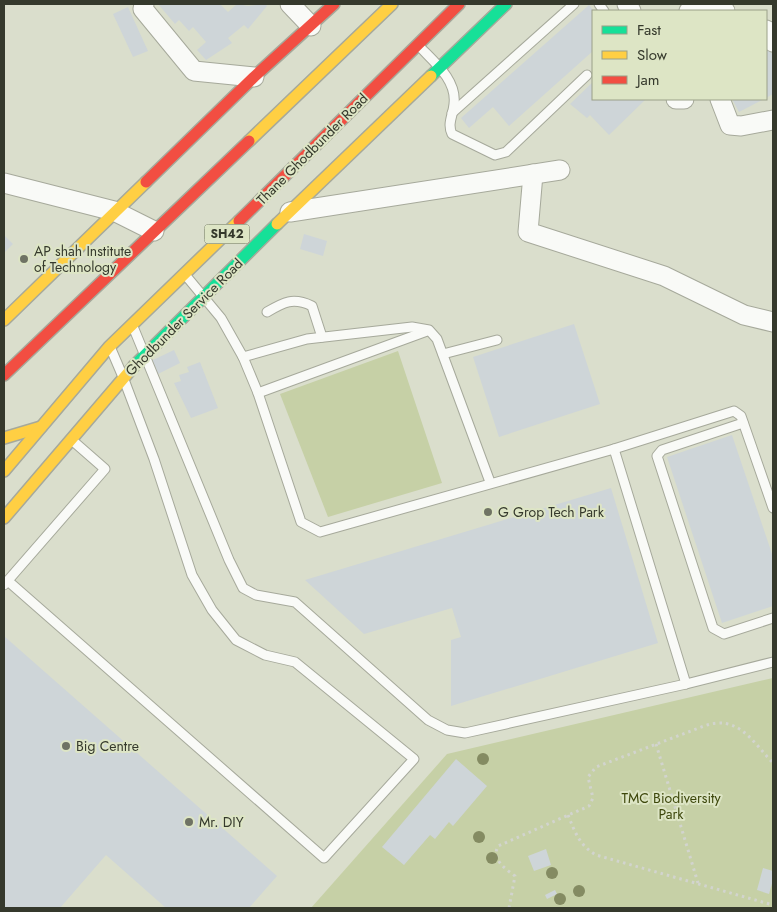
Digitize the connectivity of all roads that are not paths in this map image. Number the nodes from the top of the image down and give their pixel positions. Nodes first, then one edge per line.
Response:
1 (144, 4) edge
2 (290, 4) edge
3 (334, 4) edge
4 (392, 4) edge
5 (459, 4) edge
6 (506, 4) edge
7 (574, 4) edge
8 (709, 4) edge
9 (692, 10) edge
10 (311, 26) junction
11 (417, 45) junction
12 (440, 68) junction
13 (587, 75) dead end
14 (254, 77) junction
15 (720, 100) edge
16 (452, 113) junction
17 (773, 120) edge
18 (560, 170) dead end
19 (533, 174) junction
20 (4, 182) edge
21 (114, 211) junction
22 (290, 212) junction
23 (154, 231) junction
24 (186, 275) junction
25 (204, 296) junction
26 (267, 312) dead end
27 (4, 320) edge
28 (773, 322) edge
29 (132, 325) junction
30 (429, 330) junction
31 (322, 337) junction
32 (496, 340) dead end
33 (109, 347) junction
34 (443, 354) junction
35 (145, 355) junction
36 (243, 356) junction
37 (4, 375) edge
38 (123, 377) junction
39 (258, 393) junction
40 (743, 423) junction
41 (41, 428) junction
42 (4, 438) edge
43 (71, 439) junction
44 (614, 448) junction
45 (4, 471) edge
46 (490, 482) junction
47 (773, 508) edge
48 (4, 518) edge
49 (6, 583) edge
50 (773, 618) edge
51 (773, 662) edge
52 (686, 684) junction

1 - 14 street
2 - 10 street
3 - 10 main road
4 - 23 main road
5 - 11 main road, Thane Ghodbunder Road / SH42
6 - 12 main road, Ghodbunder Service Road
7 - 16 lane
8 - 9 street
10 - 14 main road
11 - 12 lane
11 - 24 main road, Thane Ghodbunder Road / SH42
12 - 16 lane
12 - 22 main road, Ghodbunder Service Road
13 - 16 lane
14 - 21 main road
15 - 17 street
18 - 19 street
19 - 22 street
19 - 28 street
20 - 21 street
21 - 23 street
21 - 27 main road
22 - 25 main road, Ghodbunder Service Road
23 - 37 main road
24 - 25 lane
24 - 29 main road, Thane Ghodbunder Road / SH42
25 - 35 main road, Ghodbunder Service Road
25 - 36 lane
26 - 31 lane
29 - 33 main road, Thane Ghodbunder Road / SH42
29 - 35 lane
30 - 31 lane
30 - 34 lane
30 - 39 lane
31 - 36 lane
32 - 34 lane
33 - 38 lane
33 - 41 main road, Thane Ghodbunder Road / SH42
34 - 46 lane
35 - 38 main road, Ghodbunder Service Road
35 - 52 lane
36 - 39 lane
38 - 43 main road, Ghodbunder Service Road
38 - 49 lane
39 - 46 lane
40 - 44 lane
40 - 47 lane
40 - 50 lane
41 - 42 main road
41 - 45 main road, Thane Ghodbunder Road / SH42
43 - 48 main road, Ghodbunder Service Road
43 - 49 lane
44 - 46 lane
44 - 52 lane
51 - 52 lane

